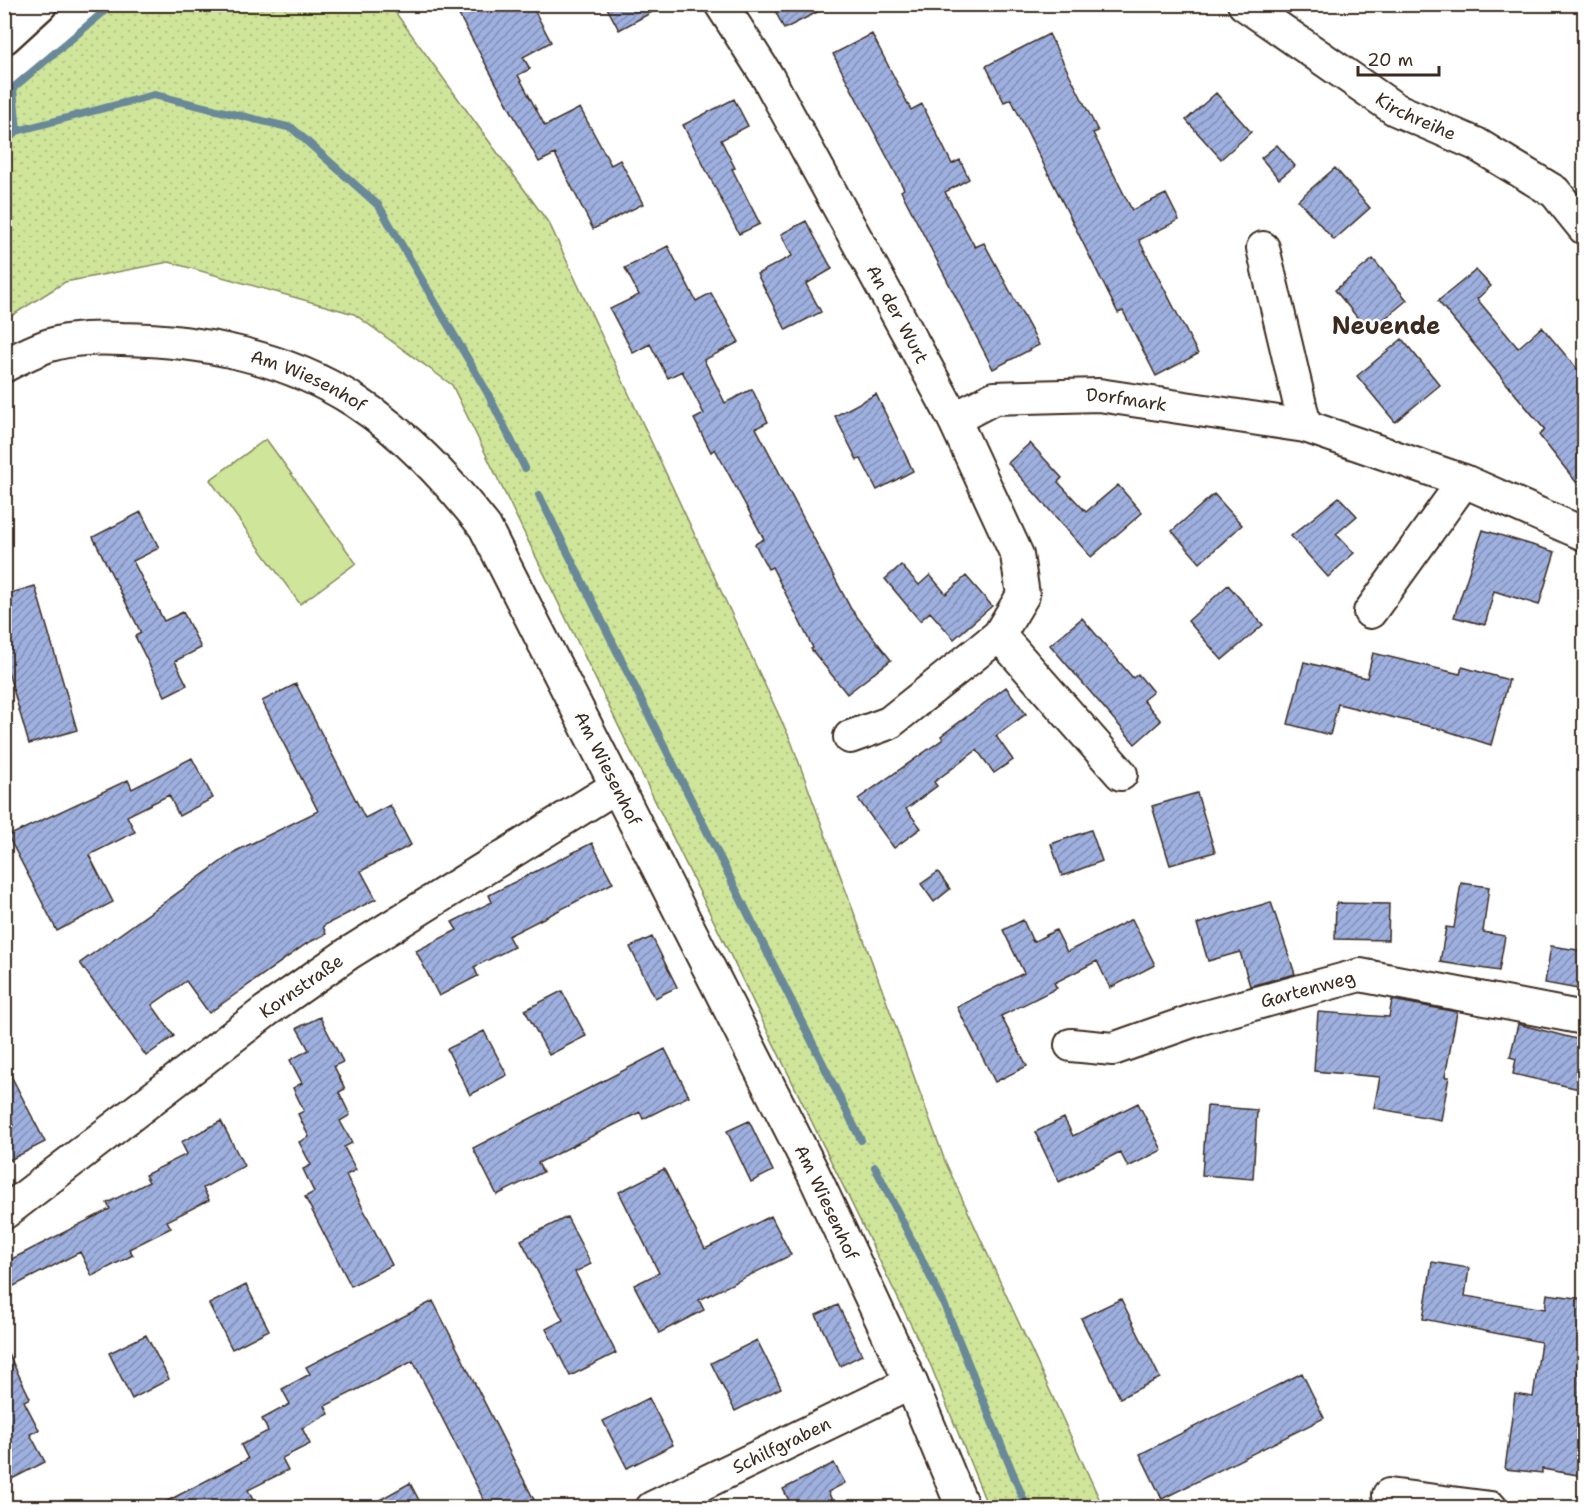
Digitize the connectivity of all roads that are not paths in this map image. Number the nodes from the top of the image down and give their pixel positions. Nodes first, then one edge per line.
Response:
1 (40, 4) edge
2 (721, 4) edge
3 (1244, 4) edge
4 (4, 37) edge
5 (1584, 228) edge
6 (1263, 248) dead end
7 (4, 366) edge
8 (954, 419) junction
9 (1305, 426) junction
10 (1464, 481) junction
11 (1584, 534) edge
12 (1370, 612) dead end
13 (999, 635) junction
14 (850, 737) dead end
15 (1121, 774) dead end
16 (617, 786) junction
17 (1584, 1018) edge
18 (1071, 1045) dead end
19 (4, 1213) edge
20 (911, 1383) junction
21 (1389, 1495) dead end
22 (652, 1508) edge
23 (963, 1508) edge
24 (1491, 1508) edge

1 - 4 main road
2 - 8 street, An der Wurt
3 - 5 street, Kirchreihe
6 - 9 street
7 - 16 street, Am Wiesenhof
8 - 9 street, Dorfmark
8 - 13 street, An der Wurt
9 - 10 street, Dorfmark
10 - 11 street, Dorfmark
10 - 12 street
13 - 14 street, An der Wurt
13 - 15 street
16 - 19 street, Kornstraße
16 - 20 street, Am Wiesenhof
17 - 18 street, Gartenweg
20 - 22 street, Schilfgraben
20 - 23 street, Am Wiesenhof
21 - 24 street

